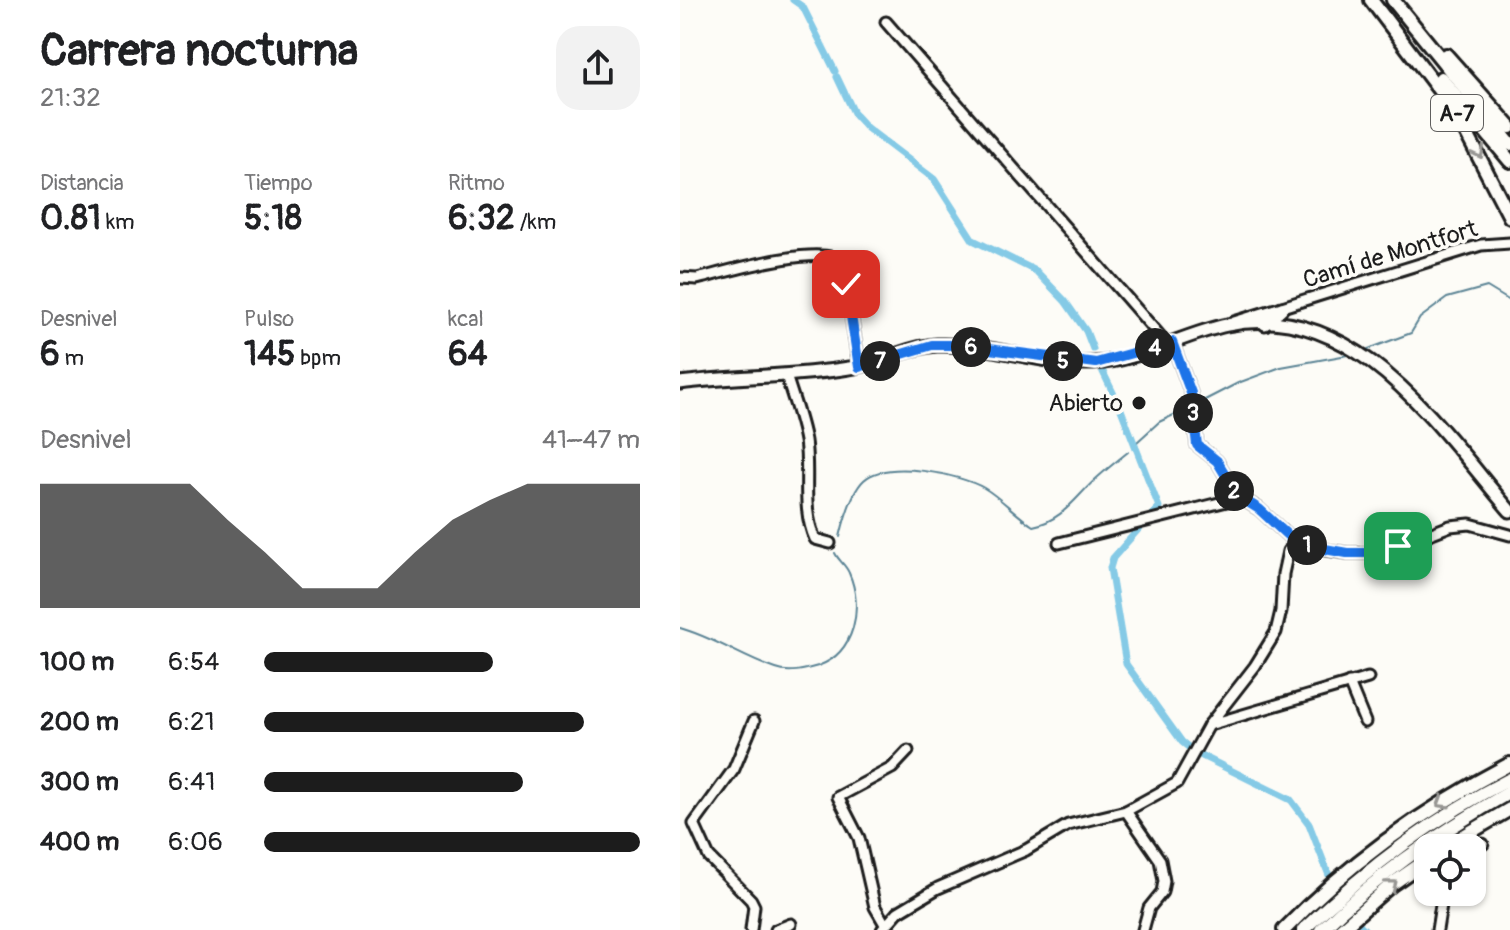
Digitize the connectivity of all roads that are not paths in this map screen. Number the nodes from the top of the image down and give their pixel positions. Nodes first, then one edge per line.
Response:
1 (1371, 0) edge
2 (1394, 0) edge
3 (1388, 20) junction
4 (886, 22) dead end
5 (1510, 127) edge
6 (1510, 144) edge
7 (1510, 161) edge
8 (1510, 217) edge
9 (1510, 243) edge
10 (680, 278) edge
11 (1282, 308) junction
12 (1266, 317) junction
13 (1284, 325) junction
14 (1228, 328) junction
15 (1300, 333) junction
16 (1334, 339) junction
17 (1174, 341) junction
18 (859, 367) junction
19 (786, 375) junction
20 (680, 383) edge
21 (1238, 496) junction
22 (1510, 511) edge
23 (1510, 535) edge
24 (830, 543) dead end
25 (1059, 543) dead end
26 (1297, 544) junction
27 (1368, 678) dead end
28 (1349, 683) junction
29 (754, 721) dead end
30 (1365, 722) dead end
31 (1209, 725) junction
32 (908, 751) dead end
33 (1510, 764) edge
34 (1510, 779) edge
35 (1510, 792) edge
36 (1510, 809) edge
37 (1126, 811) junction
38 (1467, 834) edge
39 (1414, 867) edge
40 (1351, 902) junction
41 (1441, 906) edge
42 (1339, 918) edge
43 (791, 924) dead end
44 (884, 928) edge
45 (751, 930) edge
46 (776, 930) edge
47 (1143, 930) edge
48 (1284, 930) edge
49 (1303, 930) edge
50 (1321, 930) edge
51 (1437, 930) edge

1 - 3 highway, A-7
2 - 5 highway, A-7
2 - 6 highway
3 - 7 highway
3 -> 8 highway, A-7
4 - 17 street
9 - 11 street, Camí de Montfort
10 - 18 street
11 - 12 main road
11 - 13 street, Camí de Montfort
12 - 13 main road
12 - 14 main road
12 - 15 main road
13 - 16 main road
14 - 15 main road
14 - 17 main road
15 - 16 main road
16 - 22 main road
17 - 18 main road
17 - 21 street
18 - 19 main road
19 - 20 main road
19 - 24 street
21 - 25 street
21 - 26 street
23 - 26 street
26 - 31 street
27 - 28 street
28 - 30 street
28 - 31 street
29 - 45 street
31 - 37 street
32 - 44 street
33 -> 48 highway
34 - 40 highway
35 - 40 highway
36 - 38 highway
37 - 44 street
37 - 47 street
40 -> 39 highway
40 - 42 highway
41 - 51 street
42 - 49 highway
42 - 50 highway
43 - 46 street

